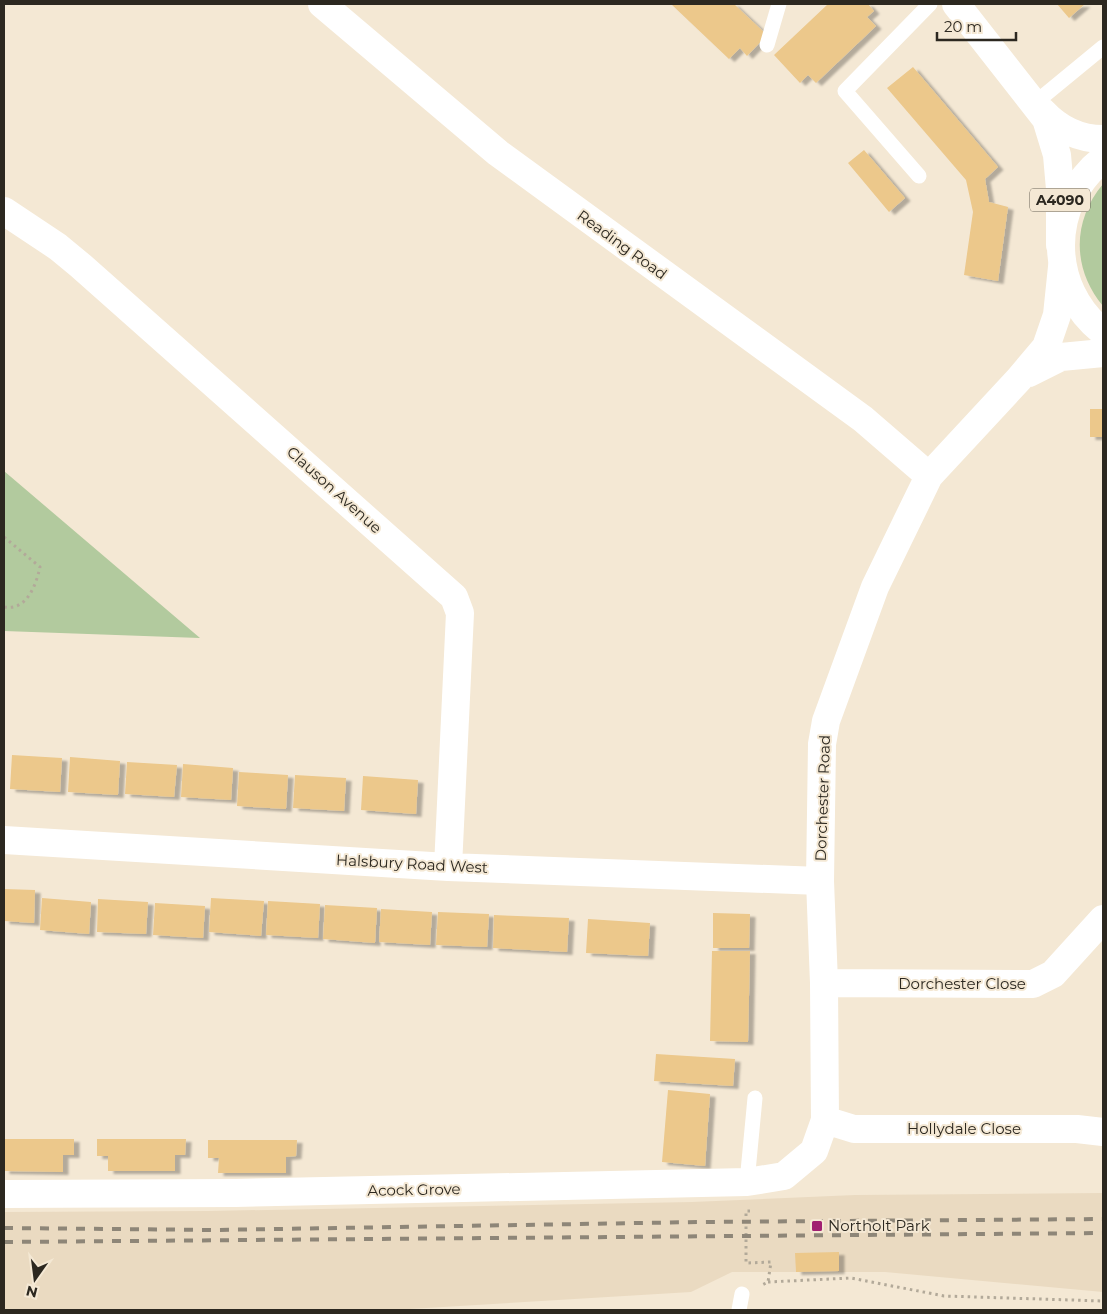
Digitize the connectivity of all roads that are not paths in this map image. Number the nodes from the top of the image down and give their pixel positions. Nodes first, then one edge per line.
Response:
1 (322, 4) edge
2 (779, 4) edge
3 (930, 4) edge
4 (956, 4) edge
5 (767, 45) dead end
6 (1103, 47) edge
7 (1035, 103) junction
8 (1103, 139) edge
9 (1103, 159) edge
10 (919, 176) dead end
11 (4, 211) edge
12 (1061, 256) junction
13 (1103, 332) edge
14 (1103, 353) edge
15 (1019, 379) junction
16 (929, 476) junction
17 (4, 840) edge
18 (448, 867) junction
19 (820, 881) junction
20 (1102, 924) edge
21 (824, 983) junction
22 (755, 1098) dead end
23 (826, 1120) junction
24 (1103, 1132) edge
25 (814, 1150) joint
26 (748, 1182) junction
27 (4, 1194) edge
28 (742, 1294) dead end
29 (739, 1310) edge

1 - 16 street, Reading Road
2 - 5 lane
3 - 10 lane
4 - 7 street, A4090
6 - 7 lane
7 - 8 street, A4090
7 - 12 street, A4090
9 - 12 street
11 - 18 street, Clauson Avenue
12 - 13 street
12 - 15 street, Dorchester Road
14 - 15 street, Dorchester Road
15 - 16 street, Dorchester Road
16 - 19 street, Dorchester Road
17 - 18 street, Halsbury Road West
18 - 19 street, Halsbury Road West
19 - 21 street, Dorchester Road
20 - 21 street, Dorchester Close
21 - 23 street, Dorchester Road
22 - 26 lane
23 - 24 street, Hollydale Close
23 - 25 street, Dorchester Road
25 - 26 street, Acock Grove
26 - 27 street, Acock Grove
28 - 29 lane

